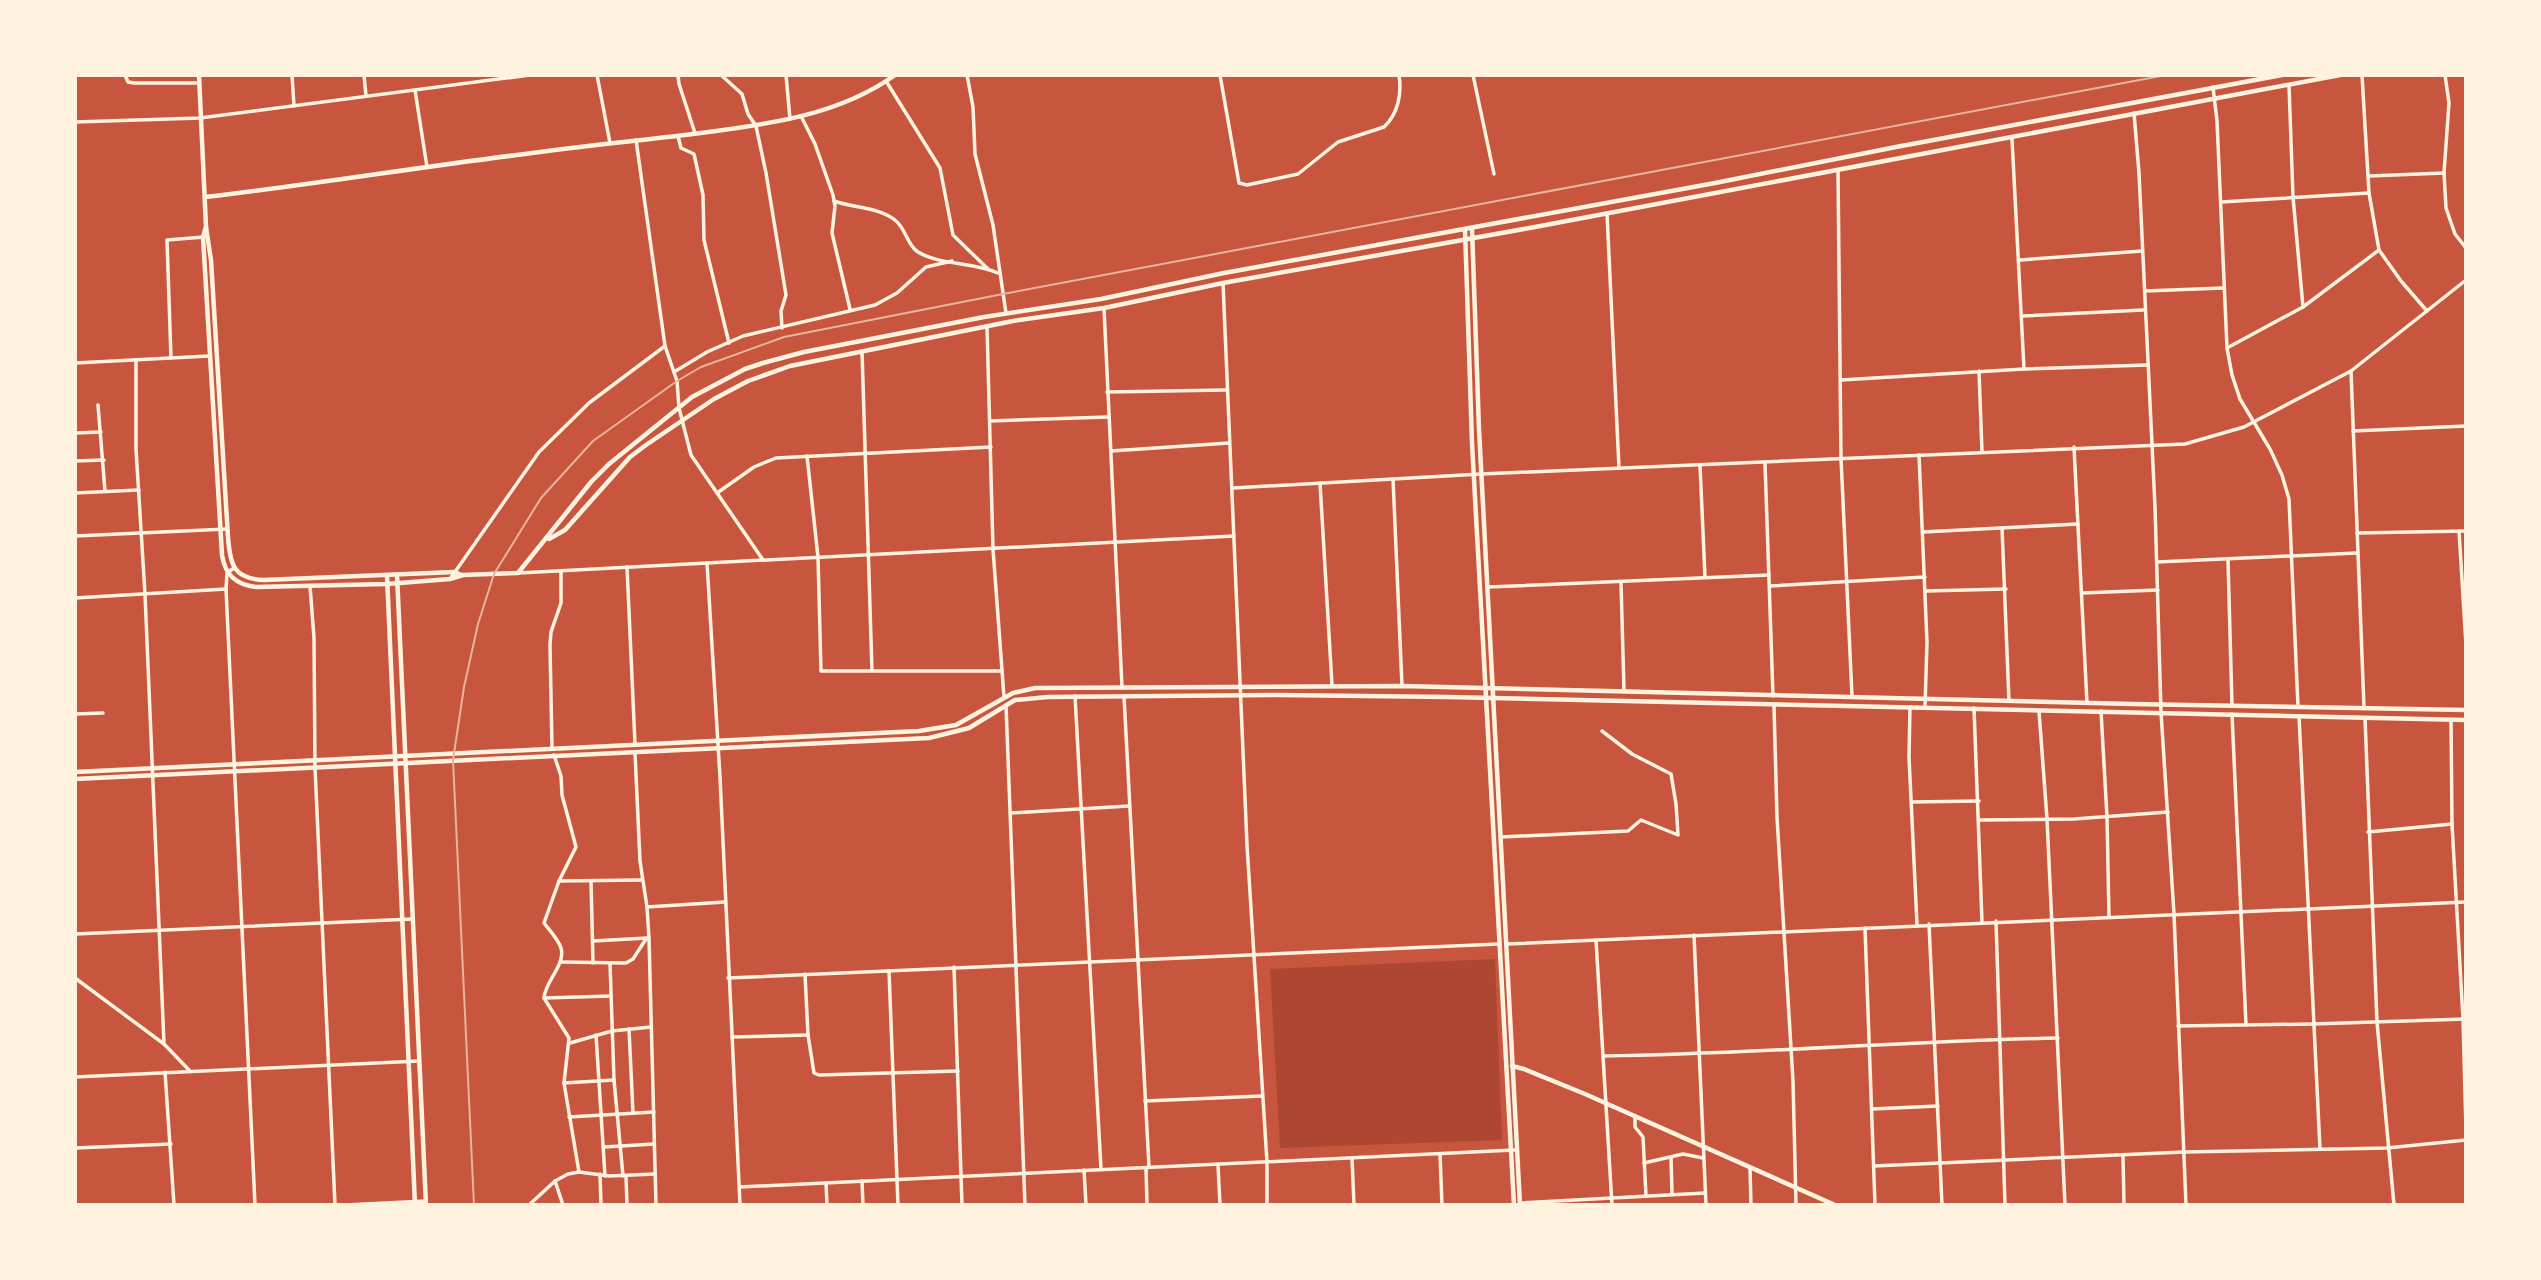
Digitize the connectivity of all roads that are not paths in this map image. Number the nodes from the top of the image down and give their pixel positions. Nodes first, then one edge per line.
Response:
1 (125, 75) edge
2 (199, 75) edge
3 (292, 75) edge
4 (364, 75) edge
5 (530, 75) edge
6 (597, 75) edge
7 (678, 75) edge
8 (721, 75) edge
9 (786, 75) edge
10 (967, 75) edge
11 (1220, 75) edge
12 (1399, 75) edge
13 (1473, 75) edge
14 (2282, 75) edge
15 (2340, 75) edge
16 (2362, 75) edge
17 (2445, 75) edge
18 (893, 76) edge
19 (886, 81) junction
20 (199, 83) junction
21 (2289, 85) junction
22 (2213, 87) junction
23 (415, 90) junction
24 (366, 96) junction
25 (2215, 98) junction
26 (294, 106) junction
27 (2134, 113) junction
28 (801, 116) junction
29 (200, 118) junction
30 (790, 119) junction
31 (75, 122) edge
32 (756, 126) junction
33 (695, 134) junction
34 (678, 136) junction
35 (2012, 139) junction
36 (636, 141) junction
37 (610, 143) junction
38 (427, 167) junction
39 (1838, 170) junction
40 (2444, 173) junction
41 (1494, 174) dead end
42 (2368, 176) junction
43 (2369, 193) junction
44 (205, 197) junction
45 (2293, 197) junction
46 (834, 201) junction
47 (2221, 202) junction
48 (1607, 213) junction
49 (1472, 228) junction
50 (1465, 229) junction
51 (206, 236) junction
52 (1472, 237) junction
53 (1465, 239) junction
54 (2466, 248) edge
55 (2379, 250) junction
56 (2142, 251) junction
57 (2020, 260) junction
58 (952, 261) junction
59 (988, 269) junction
60 (999, 273) junction
61 (2466, 280) edge
62 (1223, 283) junction
63 (2223, 288) junction
64 (2144, 292) junction
65 (1104, 307) junction
66 (2303, 307) junction
67 (850, 309) junction
68 (2144, 310) junction
69 (2427, 311) junction
70 (1006, 313) junction
71 (2023, 316) junction
72 (987, 327) junction
73 (782, 328) junction
74 (729, 343) junction
75 (664, 346) junction
76 (2227, 348) junction
77 (862, 351) junction
78 (211, 355) junction
79 (171, 358) junction
80 (136, 360) junction
81 (75, 363) edge
82 (2147, 365) junction
83 (2024, 369) junction
84 (1979, 371) junction
85 (2351, 371) junction
86 (674, 372) junction
87 (1840, 380) junction
88 (1226, 390) junction
89 (1107, 392) junction
90 (217, 402) junction
91 (98, 405) dead end
92 (679, 408) junction
93 (1108, 417) junction
94 (682, 421) junction
95 (990, 421) junction
96 (2255, 422) junction
97 (2466, 426) edge
98 (2353, 431) junction
99 (101, 432) junction
100 (75, 433) edge
101 (1229, 443) junction
102 (2152, 446) junction
103 (991, 447) junction
104 (2074, 447) junction
105 (1111, 451) junction
106 (865, 452) junction
107 (1983, 452) junction
108 (1919, 455) junction
109 (807, 456) junction
110 (1841, 458) junction
111 (104, 460) junction
112 (75, 461) edge
113 (1765, 463) junction
114 (1700, 465) junction
115 (1619, 468) junction
116 (1474, 474) junction
117 (1481, 474) junction
118 (1393, 479) junction
119 (1321, 483) junction
120 (1233, 488) junction
121 (139, 490) junction
122 (105, 491) junction
123 (75, 493) edge
124 (717, 493) junction
125 (2078, 524) junction
126 (2002, 528) junction
127 (224, 529) junction
128 (2459, 531) junction
129 (2466, 531) edge
130 (1923, 532) junction
131 (141, 533) junction
132 (2357, 533) junction
133 (75, 536) edge
134 (1234, 536) junction
135 (545, 541) junction
136 (1115, 541) junction
137 (993, 549) junction
138 (2358, 553) junction
139 (2292, 555) junction
140 (867, 556) junction
141 (818, 557) junction
142 (763, 560) junction
143 (2228, 560) junction
144 (2157, 562) junction
145 (707, 563) junction
146 (627, 567) junction
147 (234, 568) junction
148 (561, 571) junction
149 (454, 572) junction
150 (228, 573) junction
151 (518, 573) junction
152 (397, 575) junction
153 (463, 575) junction
154 (1769, 575) junction
155 (387, 576) junction
156 (1705, 578) junction
157 (1925, 578) junction
158 (450, 579) junction
159 (1848, 581) junction
160 (1621, 582) junction
161 (387, 583) junction
162 (397, 583) junction
163 (310, 586) junction
164 (1770, 586) junction
165 (1488, 587) junction
166 (226, 589) junction
167 (2006, 589) junction
168 (2158, 590) junction
169 (1926, 591) junction
170 (2082, 593) junction
171 (145, 594) junction
172 (75, 598) edge
173 (2466, 645) edge
174 (872, 671) junction
175 (1003, 671) junction
176 (1239, 685) junction
177 (1332, 685) junction
178 (1402, 686) junction
179 (1122, 687) junction
180 (1486, 687) junction
181 (1493, 687) junction
182 (1625, 691) junction
183 (1239, 695) junction
184 (1773, 695) junction
185 (1075, 696) junction
186 (1124, 696) junction
187 (1852, 696) junction
188 (1004, 697) junction
189 (1486, 698) junction
190 (1493, 698) junction
191 (1926, 698) junction
192 (2009, 701) junction
193 (2087, 703) junction
194 (2160, 704) junction
195 (1006, 705) junction
196 (1774, 705) junction
197 (2232, 706) junction
198 (1910, 707) junction
199 (1926, 707) junction
200 (2298, 707) junction
201 (1974, 708) junction
202 (2364, 708) junction
203 (2039, 710) junction
204 (2466, 710) edge
205 (2101, 711) junction
206 (2161, 712) junction
207 (103, 713) dead end
208 (75, 714) edge
209 (2232, 714) junction
210 (2299, 716) junction
211 (2365, 718) junction
212 (2451, 720) junction
213 (2466, 720) edge
214 (1602, 731) dead end
215 (718, 740) junction
216 (635, 744) junction
217 (719, 747) junction
218 (552, 748) junction
219 (635, 751) junction
220 (396, 755) junction
221 (405, 755) junction
222 (554, 755) junction
223 (315, 759) junction
224 (406, 763) junction
225 (234, 764) junction
226 (396, 764) junction
227 (315, 768) junction
228 (235, 771) junction
229 (78, 772) edge
230 (153, 772) junction
231 (78, 779) edge
232 (1979, 801) junction
233 (1912, 802) junction
234 (1129, 806) junction
235 (1081, 810) junction
236 (2168, 812) junction
237 (1011, 813) junction
238 (2107, 817) junction
239 (1980, 820) junction
240 (2047, 820) junction
241 (2452, 824) junction
242 (2368, 832) junction
243 (1500, 837) junction
244 (642, 880) junction
245 (559, 881) junction
246 (591, 881) junction
247 (725, 902) junction
248 (2456, 902) junction
249 (2466, 902) edge
250 (2371, 904) junction
251 (647, 907) junction
252 (2308, 909) junction
253 (2241, 911) junction
254 (2174, 914) junction
255 (2109, 917) junction
256 (402, 919) junction
257 (412, 919) junction
258 (2052, 919) junction
259 (1996, 921) junction
260 (322, 922) junction
261 (1982, 922) junction
262 (1917, 924) junction
263 (1929, 924) junction
264 (241, 926) junction
265 (1865, 928) junction
266 (161, 930) junction
267 (1785, 932) junction
268 (75, 934) edge
269 (1694, 935) junction
270 (647, 938) junction
271 (1596, 940) junction
272 (593, 941) junction
273 (1500, 944) junction
274 (1506, 944) junction
275 (1254, 954) junction
276 (1139, 959) junction
277 (1091, 961) junction
278 (560, 962) junction
279 (593, 963) junction
280 (610, 963) junction
281 (1016, 964) junction
282 (954, 967) junction
283 (889, 971) junction
284 (805, 974) junction
285 (75, 978) edge
286 (728, 978) junction
287 (611, 996) junction
288 (544, 998) junction
289 (2464, 1019) edge
290 (2377, 1022) junction
291 (2313, 1024) junction
292 (2246, 1025) junction
293 (2178, 1026) junction
294 (651, 1027) junction
295 (629, 1029) junction
296 (611, 1031) junction
297 (596, 1035) junction
298 (808, 1035) junction
299 (732, 1037) junction
300 (2058, 1038) junction
301 (2000, 1039) junction
302 (1935, 1041) junction
303 (570, 1043) junction
304 (164, 1044) junction
305 (1870, 1044) junction
306 (1791, 1048) junction
307 (1700, 1053) junction
308 (1604, 1056) junction
309 (410, 1061) junction
310 (419, 1061) junction
311 (1507, 1065) junction
312 (328, 1066) junction
313 (1513, 1066) junction
314 (248, 1068) junction
315 (189, 1070) junction
316 (958, 1071) junction
317 (165, 1072) junction
318 (892, 1072) junction
319 (75, 1077) edge
320 (614, 1080) junction
321 (599, 1081) junction
322 (564, 1083) junction
323 (1263, 1096) junction
324 (1145, 1101) junction
325 (1606, 1104) junction
326 (1938, 1106) junction
327 (1872, 1109) junction
328 (654, 1112) junction
329 (633, 1113) junction
330 (618, 1114) junction
331 (601, 1115) junction
332 (569, 1117) junction
333 (1635, 1118) junction
334 (2466, 1130) edge
335 (2466, 1140) edge
336 (171, 1144) junction
337 (655, 1144) junction
338 (621, 1146) junction
339 (604, 1147) junction
340 (75, 1148) edge
341 (1705, 1148) junction
342 (2388, 1148) junction
343 (2320, 1149) junction
344 (1514, 1150) junction
345 (2184, 1152) junction
346 (1440, 1153) junction
347 (2123, 1156) junction
348 (1352, 1157) junction
349 (1671, 1157) junction
350 (1703, 1158) junction
351 (2063, 1158) junction
352 (2005, 1160) junction
353 (1267, 1162) junction
354 (1941, 1162) junction
355 (1644, 1163) junction
356 (1218, 1165) junction
357 (1874, 1166) junction
358 (1147, 1167) junction
359 (1750, 1168) junction
360 (1101, 1169) junction
361 (1084, 1170) junction
362 (579, 1172) junction
363 (656, 1174) junction
364 (1025, 1174) junction
365 (603, 1175) junction
366 (624, 1176) junction
367 (962, 1176) junction
368 (898, 1179) junction
369 (555, 1181) junction
370 (862, 1181) junction
371 (826, 1183) junction
372 (740, 1187) junction
373 (1796, 1187) junction
374 (1705, 1193) junction
375 (1672, 1195) junction
376 (1646, 1196) junction
377 (1612, 1202) edge
378 (415, 1203) edge
379 (426, 1203) edge
380 (1518, 1204) edge
381 (174, 1205) edge
382 (255, 1205) edge
383 (335, 1205) edge
384 (345, 1205) edge
385 (529, 1205) edge
386 (563, 1205) edge
387 (601, 1205) edge
388 (627, 1205) edge
389 (656, 1205) edge
390 (740, 1205) edge
391 (827, 1205) edge
392 (863, 1205) edge
393 (898, 1205) edge
394 (962, 1205) edge
395 (1025, 1205) edge
396 (1086, 1205) edge
397 (1147, 1205) edge
398 (1220, 1205) edge
399 (1267, 1205) edge
400 (1354, 1205) edge
401 (1442, 1205) edge
402 (1706, 1205) edge
403 (1751, 1205) edge
404 (1796, 1205) edge
405 (1835, 1205) edge
406 (1875, 1205) edge
407 (1942, 1205) edge
408 (2005, 1205) edge
409 (2064, 1205) edge
410 (2124, 1205) edge
411 (2186, 1205) edge
412 (2394, 1205) edge

1 - 20 street
2 - 20 street
3 - 26 street
4 - 24 street
5 - 23 street
6 - 37 street
7 - 33 street
8 - 32 street
9 - 30 street
10 - 60 street
11 - 12 street
13 - 41 street
14 - 22 street
15 - 21 street
16 - 42 street
17 - 40 street
18 - 19 street
19 - 28 street
19 - 59 street
20 - 29 street
21 - 25 street
21 - 45 street
22 - 25 street
22 - 49 street
23 - 24 street
23 - 38 street
24 - 26 street
25 - 27 street
25 - 47 street
26 - 29 street
27 - 35 street
27 - 56 street
28 - 30 street
28 - 46 street
29 - 31 street
29 - 44 street
30 - 32 street
32 - 33 street
32 - 73 street
33 - 34 street
34 - 36 street
34 - 74 street
35 - 39 street
35 - 57 street
36 - 37 street
36 - 75 street
37 - 38 street
38 - 44 street
39 - 48 street
39 - 87 street
40 - 42 street
40 - 54 street
42 - 43 street
43 - 45 street
43 - 55 street
44 - 51 street
45 - 47 street
45 - 66 street
46 - 58 street
46 - 67 street
47 - 63 street
48 - 52 street
48 - 115 street
49 - 50 street
49 - 52 street
50 - 53 street
50 - 70 street
51 - 78 street
51 - 79 street
51 - 90 street
52 - 53 street
52 - 117 street
53 - 62 street
53 - 116 street
55 - 66 street
55 - 69 street
56 - 57 street
56 - 64 street
57 - 71 street
58 - 59 street
58 - 67 street
59 - 60 street
60 - 70 street
61 - 69 street
62 - 65 street
62 - 88 street
63 - 64 street
63 - 76 street
64 - 68 street
65 - 72 street
65 - 89 street
66 - 76 street
67 - 73 street
68 - 71 street
68 - 82 street
69 - 85 street
70 - 92 street
71 - 83 street
72 - 77 street
72 - 95 street
73 - 74 street
74 - 86 street
75 - 86 street
75 - 149 street
76 - 96 street
77 - 94 street
77 - 106 street
78 - 79 street
78 - 90 street
79 - 80 street
80 - 81 street
80 - 121 street
82 - 83 street
82 - 102 street
83 - 84 street
84 - 87 street
84 - 107 street
85 - 96 street
85 - 98 street
86 - 92 street
87 - 110 street
88 - 89 street
88 - 101 street
89 - 93 street
90 - 127 street
91 - 99 street
92 - 94 street
92 - 135 street
93 - 95 street
93 - 105 street
94 - 124 street
94 - 135 street
95 - 103 street
96 - 102 street
96 - 139 street
97 - 98 street
98 - 132 street
99 - 100 street
99 - 111 street
101 - 105 street
101 - 120 street
102 - 104 street
102 - 144 street
103 - 106 street
103 - 137 street
104 - 107 street
104 - 125 street
105 - 136 street
106 - 109 street
106 - 140 street
107 - 108 street
108 - 110 street
108 - 130 street
109 - 124 street
109 - 141 street
110 - 113 street
110 - 159 street
111 - 112 street
111 - 122 street
113 - 114 street
113 - 154 street
114 - 115 street
114 - 156 street
115 - 117 street
116 - 117 street
116 - 118 street
116 - 180 street
117 - 165 street
118 - 119 street
118 - 178 street
119 - 120 street
119 - 177 street
120 - 134 street
121 - 122 street
121 - 131 street
122 - 123 street
124 - 142 street
125 - 126 street
125 - 170 street
126 - 130 street
126 - 167 street
127 - 131 street
127 - 147 street
127 - 150 street
128 - 129 street
128 - 132 street
128 - 173 street
130 - 157 street
131 - 133 street
131 - 171 street
132 - 138 street
134 - 136 street
134 - 176 street
135 - 151 street
136 - 137 street
136 - 179 street
137 - 140 street
137 - 175 street
138 - 139 street
138 - 202 street
139 - 143 street
139 - 200 street
140 - 141 street
140 - 174 street
141 - 142 street
141 - 174 street
142 - 145 street
143 - 144 street
143 - 197 street
144 - 168 street
145 - 146 street
145 - 215 street
146 - 148 street
146 - 216 street
147 - 150 street
147 - 155 street
148 - 151 street
148 - 218 street
149 - 152 street
149 - 153 street
149 - 158 street
150 - 163 street
150 - 166 street
151 - 153 street
152 - 155 street
152 - 162 street
153 - 158 street
154 - 156 street
154 - 164 street
155 - 161 street
156 - 160 street
157 - 159 street
157 - 169 street
158 - 162 street
159 - 164 street
159 - 187 street
160 - 165 street
160 - 182 street
161 - 162 street
161 - 163 street
161 - 220 street
162 - 221 street
163 - 223 street
164 - 184 street
165 - 181 street
166 - 171 street
166 - 225 street
167 - 169 street
167 - 192 street
168 - 170 street
168 - 194 street
169 - 191 street
170 - 193 street
171 - 172 street
171 - 230 street
174 - 175 street
175 - 188 street
176 - 177 street
176 - 179 street
176 - 183 street
177 - 178 street
178 - 180 street
179 - 188 street
180 - 181 street
180 - 189 street
181 - 182 street
181 - 190 street
182 - 184 street
183 - 186 street
183 - 189 street
183 - 275 street
184 - 187 street
185 - 186 street
185 - 195 street
185 - 235 street
186 - 234 street
187 - 191 street
188 - 215 street
189 - 190 street
189 - 273 street
190 - 196 street
190 - 243 street
191 - 192 street
191 - 199 street
192 - 193 street
193 - 194 street
194 - 197 street
194 - 206 street
195 - 217 street
195 - 237 street
196 - 198 street
196 - 267 street
197 - 200 street
198 - 199 street
198 - 233 street
199 - 201 street
200 - 202 street
201 - 203 street
201 - 232 street
202 - 204 street
203 - 205 street
203 - 240 street
205 - 206 street
205 - 238 street
206 - 209 street
206 - 236 street
207 - 208 street
209 - 210 street
209 - 253 street
210 - 211 street
210 - 252 street
211 - 212 street
211 - 242 street
212 - 213 street
212 - 241 street
214 - 243 street
215 - 216 street
215 - 217 street
216 - 218 street
217 - 219 street
217 - 247 street
218 - 221 street
219 - 222 street
219 - 244 street
220 - 221 street
220 - 223 street
220 - 226 street
221 - 224 street
222 - 224 street
222 - 245 street
223 - 225 street
223 - 227 street
224 - 226 street
224 - 257 street
225 - 228 street
225 - 230 street
226 - 227 street
226 - 256 street
227 - 228 street
227 - 260 street
228 - 230 street
228 - 264 street
229 - 230 street
229 - 231 street
230 - 231 street
230 - 266 street
232 - 233 street
232 - 239 street
233 - 262 street
234 - 235 street
234 - 276 street
235 - 237 street
235 - 277 street
236 - 238 street
236 - 254 street
237 - 281 street
238 - 240 street
238 - 255 street
239 - 240 street
239 - 261 street
240 - 258 street
241 - 242 street
241 - 248 street
242 - 250 street
243 - 274 street
244 - 246 street
244 - 251 street
245 - 246 street
245 - 278 street
246 - 272 street
247 - 251 street
247 - 286 street
248 - 249 street
248 - 250 street
248 - 289 street
250 - 252 street
250 - 290 street
251 - 270 street
252 - 253 street
252 - 291 street
253 - 254 street
253 - 292 street
254 - 255 street
254 - 293 street
255 - 258 street
256 - 257 street
256 - 260 street
256 - 309 street
257 - 310 street
258 - 259 street
258 - 300 street
259 - 261 street
259 - 301 street
260 - 264 street
260 - 312 street
261 - 263 street
262 - 263 street
262 - 265 street
263 - 302 street
264 - 266 street
264 - 314 street
265 - 267 street
265 - 305 street
266 - 268 street
266 - 304 street
267 - 269 street
267 - 306 street
269 - 271 street
269 - 307 street
270 - 272 street
270 - 280 street
270 - 294 street
271 - 274 street
271 - 308 street
272 - 279 street
273 - 274 street
273 - 275 street
273 - 311 street
274 - 313 street
275 - 276 street
275 - 323 street
276 - 277 street
276 - 324 street
277 - 281 street
277 - 360 street
278 - 279 street
278 - 288 street
279 - 280 street
280 - 287 street
281 - 282 street
281 - 364 street
282 - 283 street
282 - 316 street
283 - 284 street
283 - 318 street
284 - 286 street
284 - 298 street
285 - 304 street
286 - 299 street
287 - 288 street
287 - 296 street
288 - 303 street
289 - 290 street
289 - 334 street
290 - 291 street
290 - 342 street
291 - 292 street
291 - 343 street
292 - 293 street
293 - 345 street
294 - 295 street
294 - 328 street
295 - 296 street
295 - 329 street
296 - 297 street
296 - 320 street
297 - 303 street
297 - 321 street
298 - 299 street
298 - 318 street
299 - 372 street
300 - 301 street
300 - 351 street
301 - 302 street
301 - 352 street
302 - 305 street
302 - 326 street
303 - 322 street
304 - 315 street
305 - 306 street
305 - 327 street
306 - 307 street
306 - 373 street
307 - 308 street
307 - 341 street
308 - 325 street
309 - 310 street
309 - 312 street
309 - 378 street
310 - 379 street
311 - 313 street
311 - 344 street
312 - 314 street
312 - 383 street
313 - 325 street
313 - 344 street
314 - 315 street
314 - 382 street
315 - 317 street
316 - 318 street
316 - 367 street
317 - 319 street
317 - 336 street
318 - 368 street
320 - 321 street
320 - 330 street
321 - 322 street
321 - 331 street
322 - 332 street
323 - 324 street
323 - 353 street
324 - 358 street
325 - 333 street
325 - 377 street
326 - 327 street
326 - 354 street
327 - 357 street
328 - 329 street
328 - 337 street
329 - 330 street
330 - 331 street
330 - 338 street
331 - 332 street
331 - 339 street
332 - 362 street
333 - 341 street
333 - 355 street
335 - 342 street
336 - 340 street
336 - 381 street
337 - 338 street
337 - 363 street
338 - 339 street
338 - 366 street
339 - 365 street
341 - 350 street
341 - 359 street
342 - 343 street
342 - 412 street
343 - 345 street
344 - 346 street
344 - 380 street
345 - 347 street
345 - 411 street
346 - 348 street
346 - 401 street
347 - 351 street
347 - 410 street
348 - 353 street
348 - 400 street
349 - 350 street
349 - 355 street
349 - 375 street
350 - 374 street
351 - 352 street
351 - 409 street
352 - 354 street
352 - 408 street
353 - 356 street
353 - 399 street
354 - 357 street
354 - 407 street
355 - 376 street
356 - 358 street
356 - 398 street
357 - 406 street
358 - 360 street
358 - 397 street
359 - 373 street
359 - 403 street
360 - 361 street
361 - 364 street
361 - 396 street
362 - 365 street
362 - 369 street
363 - 366 street
363 - 389 street
364 - 367 street
364 - 395 street
365 - 366 street
365 - 387 street
366 - 388 street
367 - 368 street
367 - 394 street
368 - 370 street
368 - 393 street
369 - 385 street
369 - 386 street
370 - 371 street
370 - 392 street
371 - 372 street
371 - 391 street
372 - 390 street
373 - 404 street
373 - 405 street
374 - 375 street
374 - 402 street
375 - 376 street
376 - 377 street
377 - 380 street
378 - 379 street
378 - 384 street

